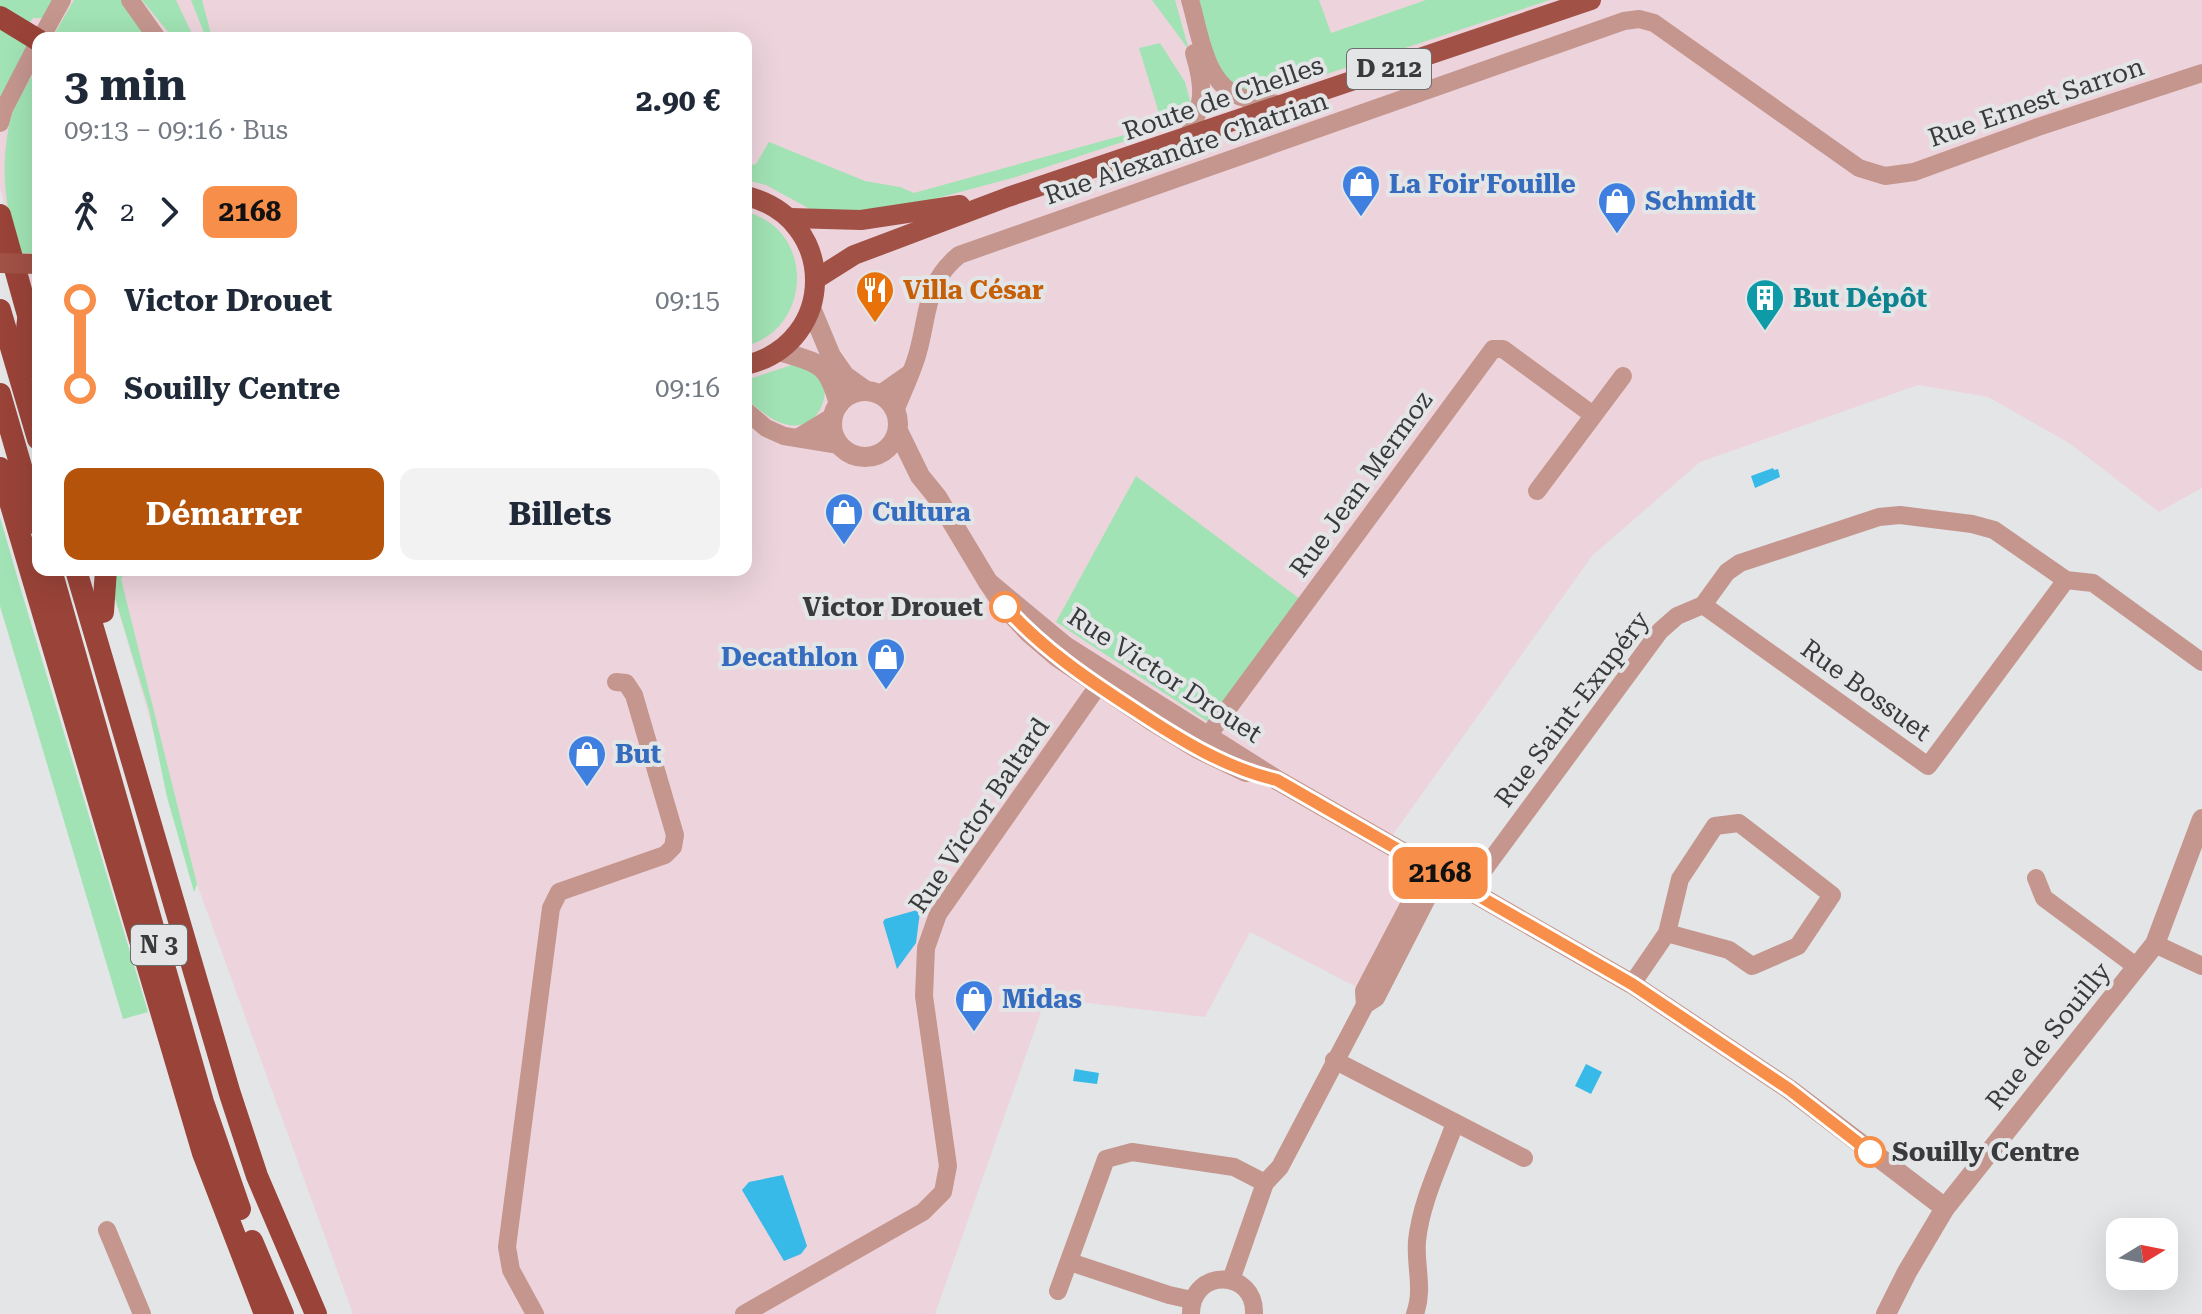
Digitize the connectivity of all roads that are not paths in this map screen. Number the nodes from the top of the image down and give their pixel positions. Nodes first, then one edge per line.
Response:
1 (62, 0) edge
2 (130, 0) edge
3 (1179, 0) edge
4 (1190, 0) edge
5 (1591, 0) edge
6 (0, 17) edge
7 (39, 32) edge
8 (153, 32) edge
9 (32, 36) edge
10 (32, 45) edge
11 (2202, 73) edge
12 (1284, 105) junction
13 (0, 123) edge
14 (1187, 138) junction
15 (1885, 176) joint
16 (1008, 197) junction
17 (752, 198) edge
18 (0, 215) edge
19 (790, 218) junction
20 (0, 263) edge
21 (32, 264) edge
22 (816, 279) junction
23 (811, 308) junction
24 (0, 310) edge
25 (32, 322) edge
26 (32, 326) edge
27 (32, 348) edge
28 (780, 351) junction
29 (752, 363) edge
30 (910, 373) junction
31 (1623, 376) dead end
32 (873, 392) junction
33 (0, 394) edge
34 (836, 410) junction
35 (1593, 415) junction
36 (752, 416) edge
37 (32, 419) edge
38 (896, 421) junction
39 (799, 437) junction
40 (839, 445) junction
41 (880, 454) junction
42 (0, 468) edge
43 (920, 476) junction
44 (1537, 491) dead end
45 (32, 504) edge
46 (32, 576) edge
47 (32, 576) edge
48 (53, 576) edge
49 (78, 576) edge
50 (94, 576) edge
51 (106, 576) edge
52 (2066, 580) junction
53 (1703, 605) junction
54 (103, 612) junction
55 (2202, 662) edge
56 (1102, 680) junction
57 (616, 682) dead end
58 (1203, 742) junction
59 (2202, 819) edge
60 (1434, 870) junction
61 (2036, 878) dead end
62 (1469, 890) junction
63 (176, 908) junction
64 (1667, 933) junction
65 (2155, 944) junction
66 (2202, 966) edge
67 (2137, 967) junction
68 (1632, 984) junction
69 (1334, 1060) junction
70 (1455, 1123) junction
71 (1524, 1158) dead end
72 (1265, 1183) junction
73 (1945, 1208) junction
74 (107, 1230) dead end
75 (1070, 1262) junction
76 (1231, 1280) junction
77 (1058, 1291) dead end
78 (1192, 1307) edge
79 (260, 1308) edge
80 (142, 1314) edge
81 (283, 1314) edge
82 (316, 1314) edge
83 (535, 1314) edge
84 (744, 1314) edge
85 (1254, 1314) edge
86 (1415, 1314) edge
87 (1886, 1314) edge

1 - 7 street
2 - 8 street
3 - 14 street
4 - 12 street
5 - 12 main road, Route de Chelles / D 212
6 - 9 highway
10 - 13 street
11 - 15 street, Rue Ernest Sarron
12 - 14 main road, Route de Chelles / D 212
14 - 16 main road, Route de Chelles / D 212
15 - 30 street, Rue Alexandre Chatrian
16 - 19 main road, Route de Chelles / D 212
16 - 22 main road, Route de Chelles / D 212
17 - 19 main road
18 - 25 highway
19 - 22 main road
20 - 21 main road, bridge
22 - 23 main road
23 - 28 main road
23 - 32 street, Rue Victor Drouet
24 - 37 highway
26 - 27 highway
28 - 29 main road
28 - 34 street
30 - 32 street
30 - 38 street, Rue Alexandre Chatrian
31 - 35 street
32 - 34 street
32 - 38 street, Rue Victor Drouet
33 - 45 highway
34 - 39 street
34 - 40 street
35 - 44 street
35 - 58 street, Rue Jean Mermoz
36 - 39 street
38 - 41 street
38 - 43 street, Rue Victor Drouet
39 - 40 street
40 - 41 street, Rue Victor Drouet
41 - 43 street, Rue Victor Drouet
42 - 46 highway
43 - 56 street, Rue Victor Drouet
47 - 79 highway
48 - 81 highway, N 3
49 - 63 highway, N 3
50 - 54 highway
51 - 54 highway
52 - 53 street, Rue Saint-Exupéry
52 - 53 street, Rue Bossuet
52 - 55 street, Rue Saint-Exupéry
53 - 62 street, Rue Saint-Exupéry
54 - 63 highway
56 - 58 street, Rue Victor Drouet
56 - 84 street, Rue Victor Baltard
57 - 83 street
58 - 60 street, Rue Victor Drouet
59 - 65 street, Rue de Souilly
60 - 62 street, Rue Victor Drouet
60 - 69 street
61 - 67 street
62 - 68 street, Rue Victor Drouet
63 - 82 highway, N 3
64 - 64 street
64 - 68 street
65 - 66 street
65 - 67 street, Rue de Souilly
67 - 73 street, Rue de Souilly
68 - 73 street, Rue Victor Drouet
69 - 70 street
69 - 72 street
70 - 71 street
70 - 86 street
72 - 75 street
72 - 76 street
73 - 87 street, Rue de Souilly
74 - 80 street
75 - 77 street
75 - 78 street
76 - 78 street
76 - 85 street

